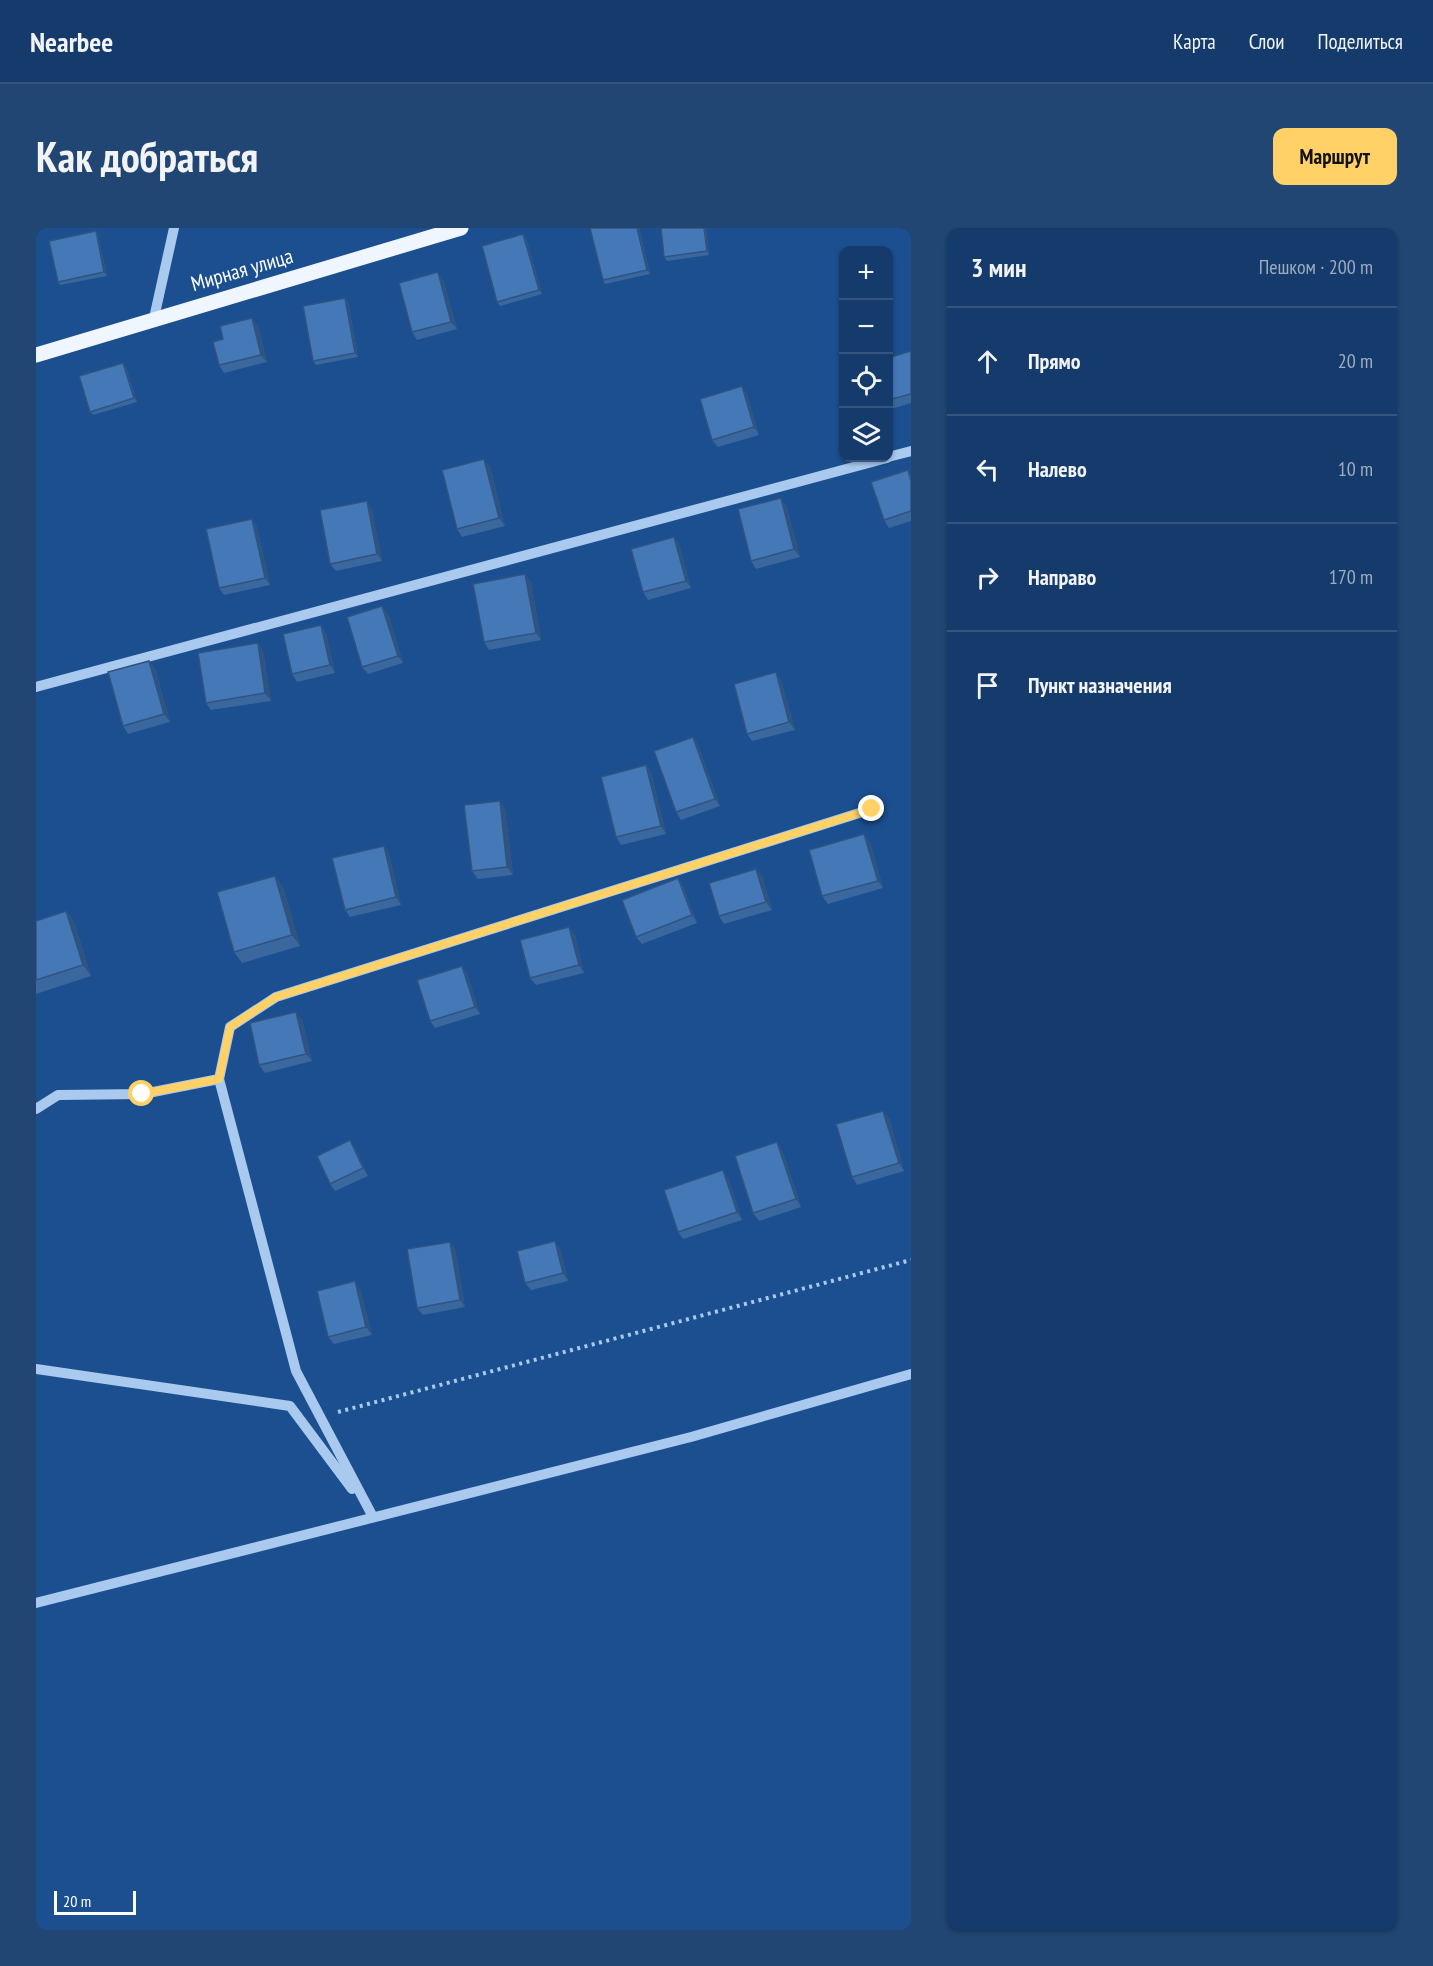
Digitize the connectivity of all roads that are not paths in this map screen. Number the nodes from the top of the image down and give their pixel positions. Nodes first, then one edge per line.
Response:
1 (174, 228) edge
2 (460, 228) edge
3 (154, 318) junction
4 (36, 355) edge
5 (911, 451) edge
6 (893, 456) edge
7 (868, 462) edge
8 (36, 687) edge
9 (872, 809) dead end
10 (219, 1079) junction
11 (36, 1109) edge
12 (36, 1369) edge
13 (911, 1374) edge
14 (373, 1517) junction
15 (36, 1603) edge

1 - 3 street
2 - 3 main road, Мирная улица
3 - 4 main road, Мирная улица
5 - 6 street
7 - 8 street
9 - 10 street
10 - 11 street
10 - 14 street
12 - 14 street
13 - 14 street
14 - 15 street

